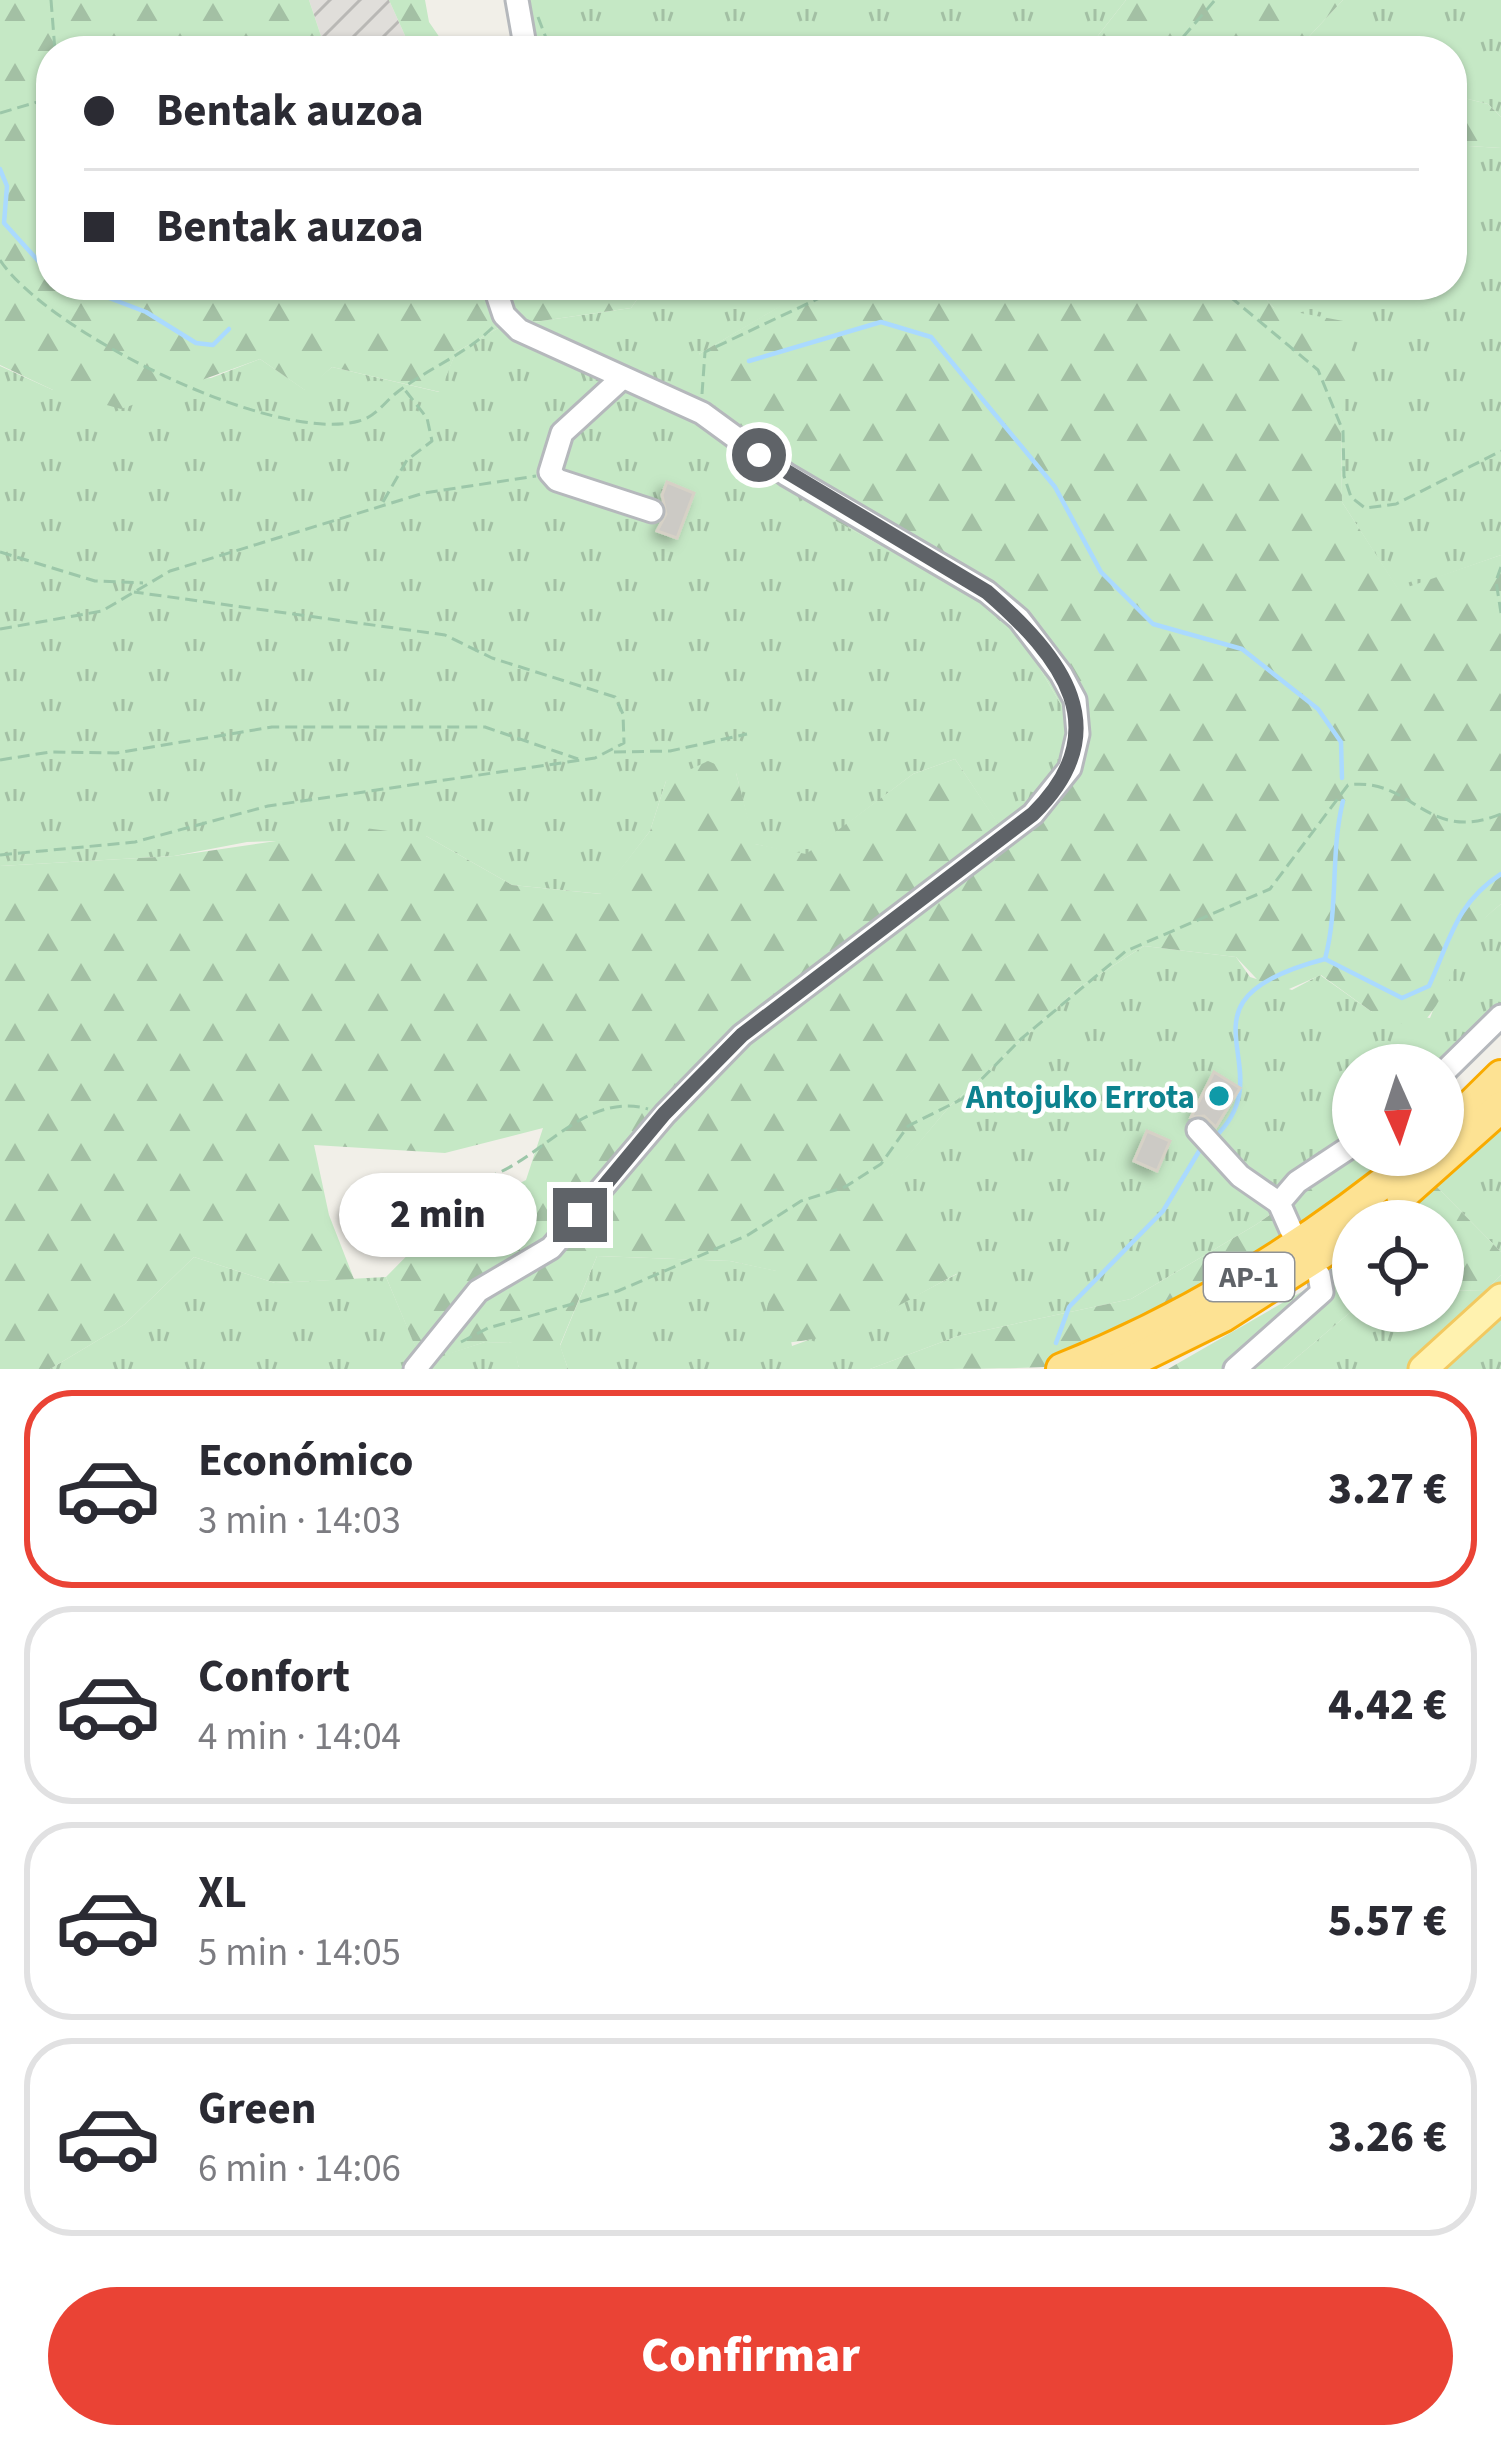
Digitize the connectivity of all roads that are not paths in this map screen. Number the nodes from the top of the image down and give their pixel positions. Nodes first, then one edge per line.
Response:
1 (517, 0) edge
2 (523, 36) edge
3 (499, 300) edge
4 (621, 379) junction
5 (652, 511) dead end
6 (1501, 1016) edge
7 (1464, 1052) edge
8 (1501, 1076) edge
9 (1501, 1107) edge
10 (1464, 1112) edge
11 (1198, 1130) dead end
12 (1332, 1159) edge
13 (1392, 1176) edge
14 (1393, 1200) edge
15 (1279, 1203) junction
16 (1291, 1230) dead end
17 (1332, 1246) edge
18 (1319, 1275) dead end
19 (1501, 1298) edge
20 (418, 1366) edge
21 (1062, 1369) edge
22 (1116, 1369) edge
23 (1235, 1369) edge
24 (1423, 1369) edge

1 - 2 street
3 - 4 street
4 - 5 street
4 - 20 street
6 - 7 street
8 - 10 highway
9 - 14 highway
11 - 15 street
12 - 15 street
13 - 21 highway, AP-1
15 - 16 street
17 - 22 highway, AP-1
18 - 23 street
19 - 24 main road

